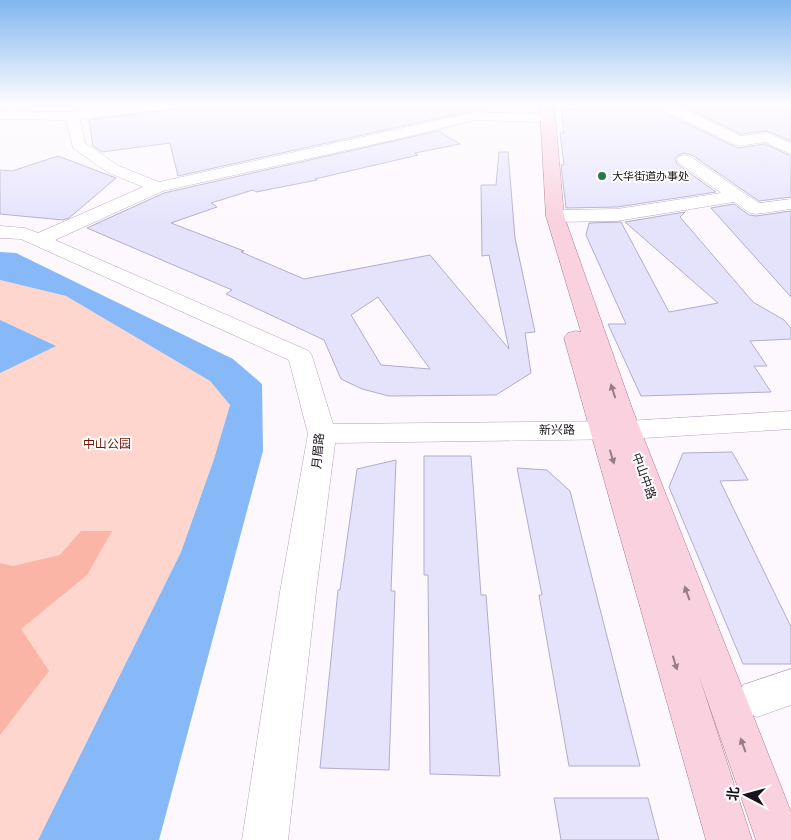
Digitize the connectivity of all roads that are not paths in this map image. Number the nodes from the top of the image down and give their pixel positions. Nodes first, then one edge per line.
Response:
1 (77, 143) edge
2 (353, 143) edge
3 (541, 143) edge
4 (546, 143) edge
5 (779, 143) edge
6 (791, 149) edge
7 (685, 160) dead end
8 (158, 187) junction
9 (736, 196) junction
10 (791, 204) edge
11 (555, 216) junction
12 (0, 232) edge
13 (38, 240) junction
14 (791, 420) edge
15 (615, 430) junction
16 (322, 434) junction
17 (265, 840) edge
18 (729, 840) edge
19 (778, 840) edge

1 - 8 street
2 - 8 street
3 - 15 main road, 中山中路
4 - 11 main road, 中山中路
5 - 6 street
7 - 9 street
8 - 13 street
9 - 10 street
9 - 11 street
15 -> 11 main road, 中山中路
12 - 13 street, 月眉路
13 - 16 street, 月眉路
14 - 15 street, 新兴路
15 - 16 street, 新兴路
15 -> 18 main road, 中山中路
19 -> 15 main road, 中山中路
16 - 17 street, 月眉路

